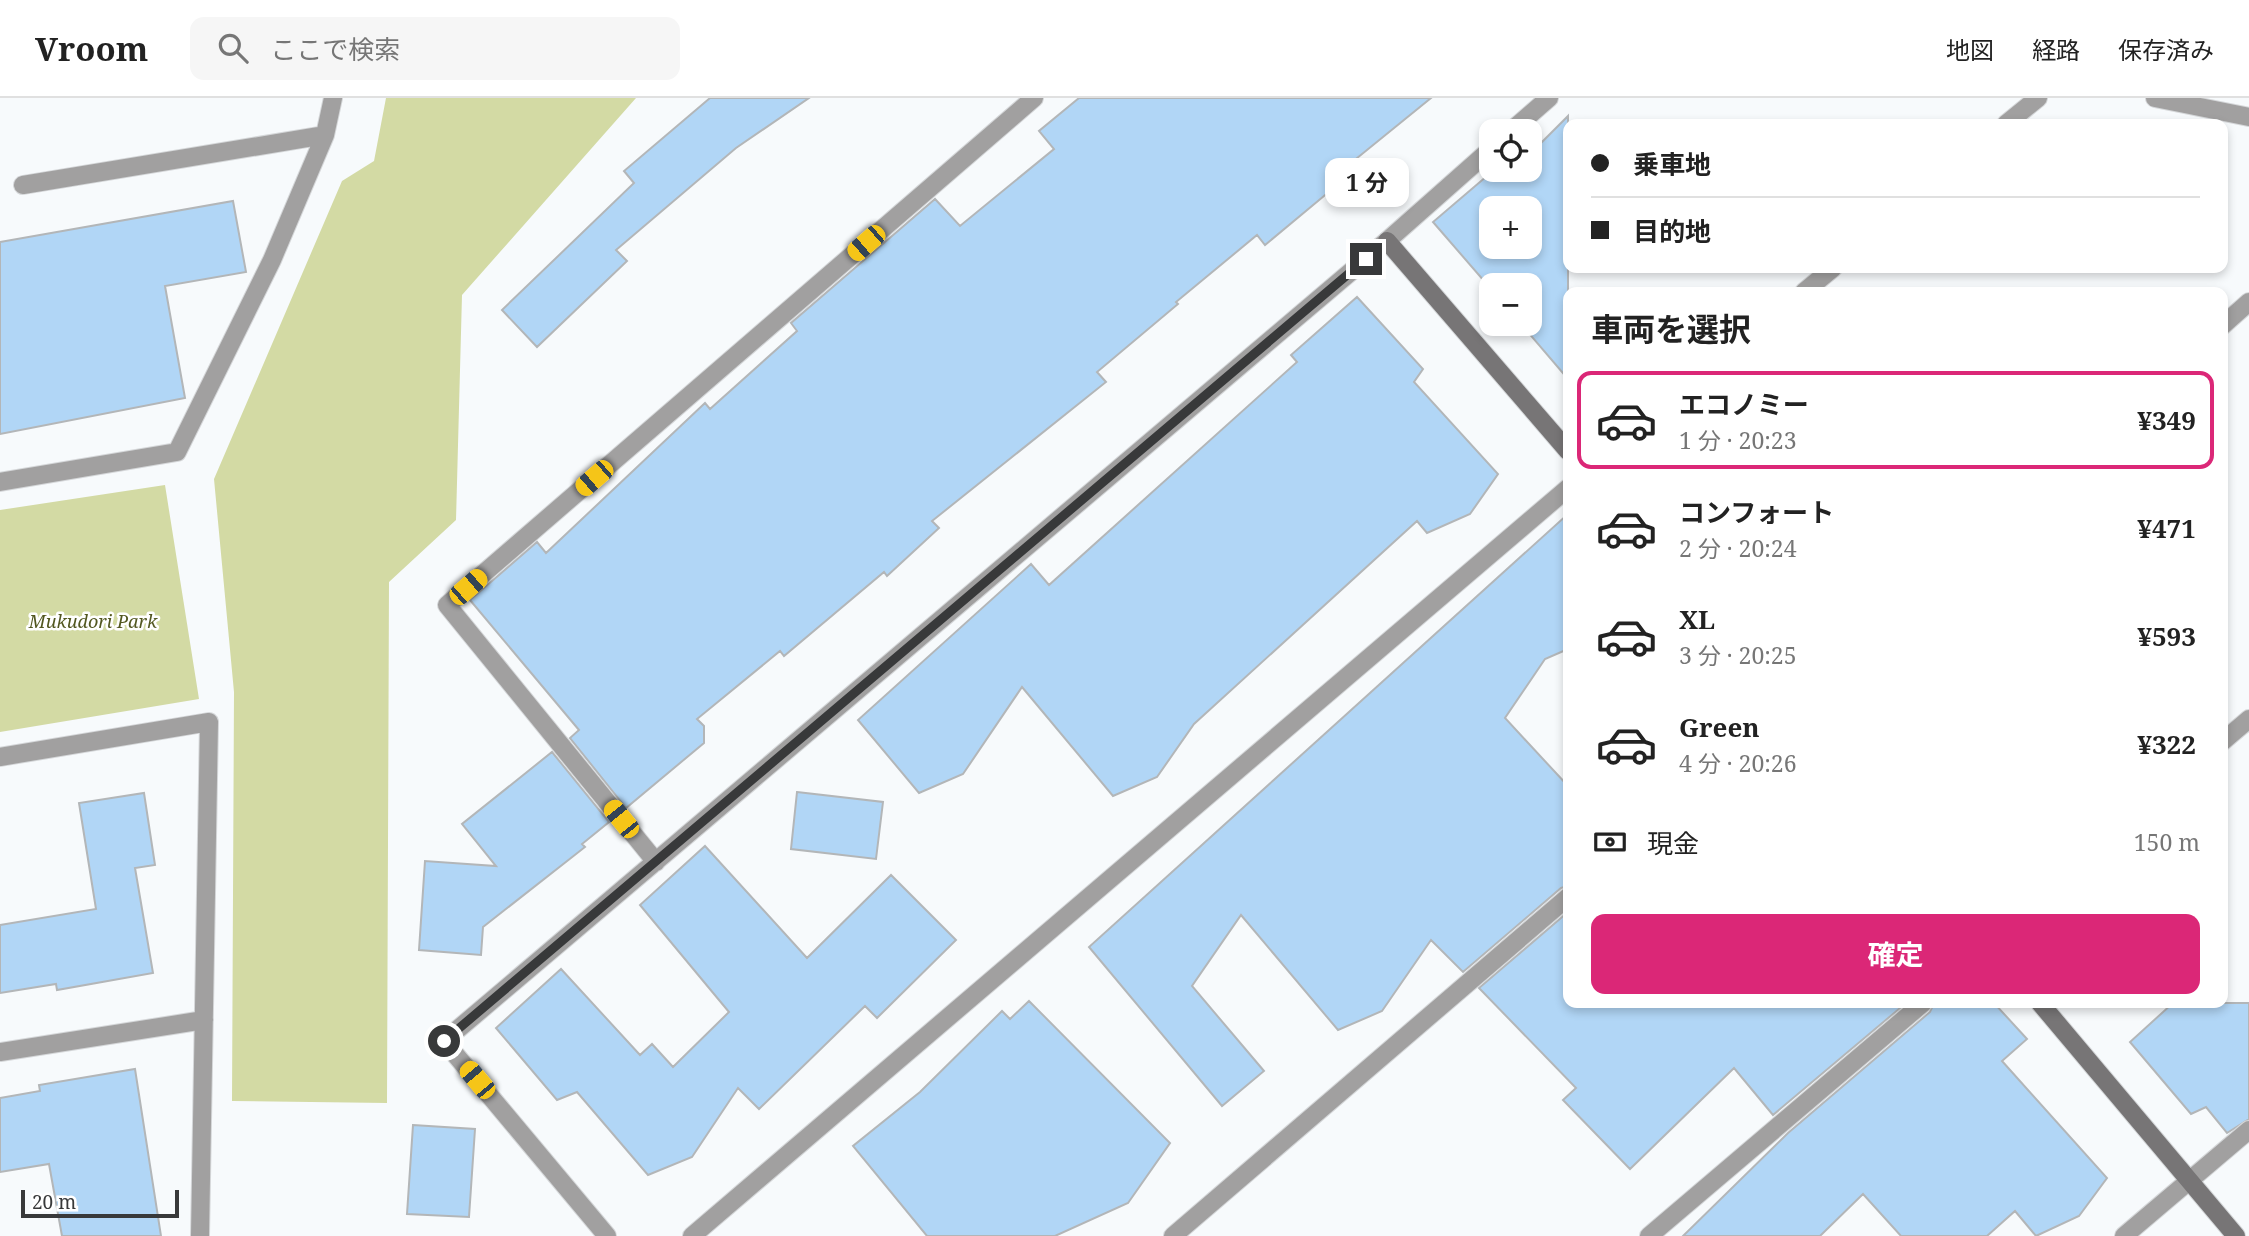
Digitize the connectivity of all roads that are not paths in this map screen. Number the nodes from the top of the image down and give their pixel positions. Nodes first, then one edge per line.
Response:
1 (332, 98) edge
2 (1034, 98) edge
3 (1549, 98) edge
4 (2038, 98) edge
5 (2155, 98) edge
6 (2249, 117) edge
7 (1525, 119) edge
8 (2012, 119) edge
9 (325, 135) junction
10 (1479, 160) edge
11 (23, 185) dead end
12 (1387, 241) junction
13 (1827, 273) edge
14 (1810, 287) edge
15 (2249, 302) edge
16 (2228, 321) edge
17 (1563, 444) edge
18 (0, 482) edge
19 (1563, 492) edge
20 (2249, 719) edge
21 (2228, 738) edge
22 (0, 757) edge
23 (656, 862) junction
24 (1563, 901) edge
25 (1917, 1008) edge
26 (2044, 1008) edge
27 (204, 1020) junction
28 (0, 1052) edge
29 (2249, 1130) edge
30 (2188, 1181) junction
31 (200, 1236) edge
32 (607, 1236) edge
33 (692, 1236) edge
34 (1173, 1236) edge
35 (1649, 1236) edge
36 (2124, 1236) edge
37 (2236, 1236) edge

1 - 9 street
2 - 23 street
3 - 7 street
4 - 8 street
5 - 6 street
9 - 11 street
9 - 18 street
10 - 12 street
12 - 17 street
12 - 23 street
13 - 14 street
15 - 16 street
19 - 33 street
20 - 21 street
22 - 27 street
23 - 32 street
24 - 34 street
25 - 35 street
26 - 30 street
27 - 28 street
27 - 31 street
29 - 30 street
30 - 36 street
30 - 37 street

